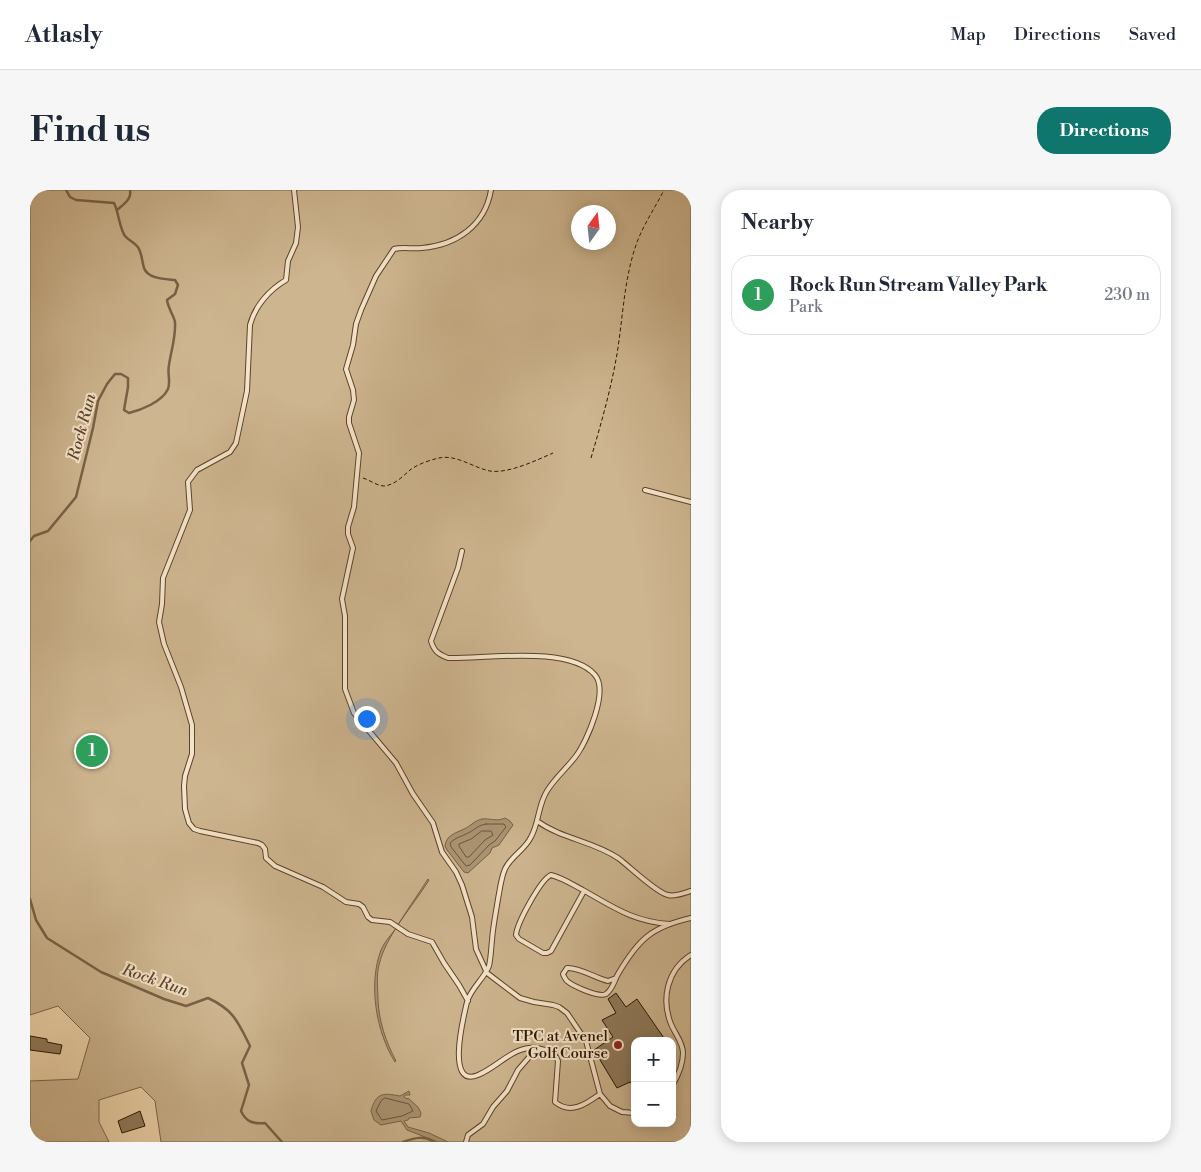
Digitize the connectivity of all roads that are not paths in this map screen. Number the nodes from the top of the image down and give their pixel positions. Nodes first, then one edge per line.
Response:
1 (294, 190) edge
2 (491, 190) edge
3 (645, 490) dead end
4 (691, 502) edge
5 (462, 551) dead end
6 (537, 821) junction
7 (584, 891) junction
8 (691, 891) edge
9 (691, 918) edge
10 (670, 924) junction
11 (691, 955) edge
12 (487, 973) junction
13 (616, 978) junction
14 (468, 1001) junction
15 (536, 1048) junction
16 (674, 1082) edge
17 (600, 1094) junction
18 (631, 1113) edge
19 (466, 1142) edge

1 - 14 lane
2 - 12 lane
3 - 4 lane
5 - 6 lane
6 - 8 lane
6 - 12 lane
7 - 7 lane
7 - 10 lane
9 - 10 lane
10 - 13 lane
11 - 16 lane
12 - 14 lane
12 - 17 lane
13 - 13 lane
14 - 15 lane
15 - 17 lane
15 - 19 lane
17 - 18 lane

